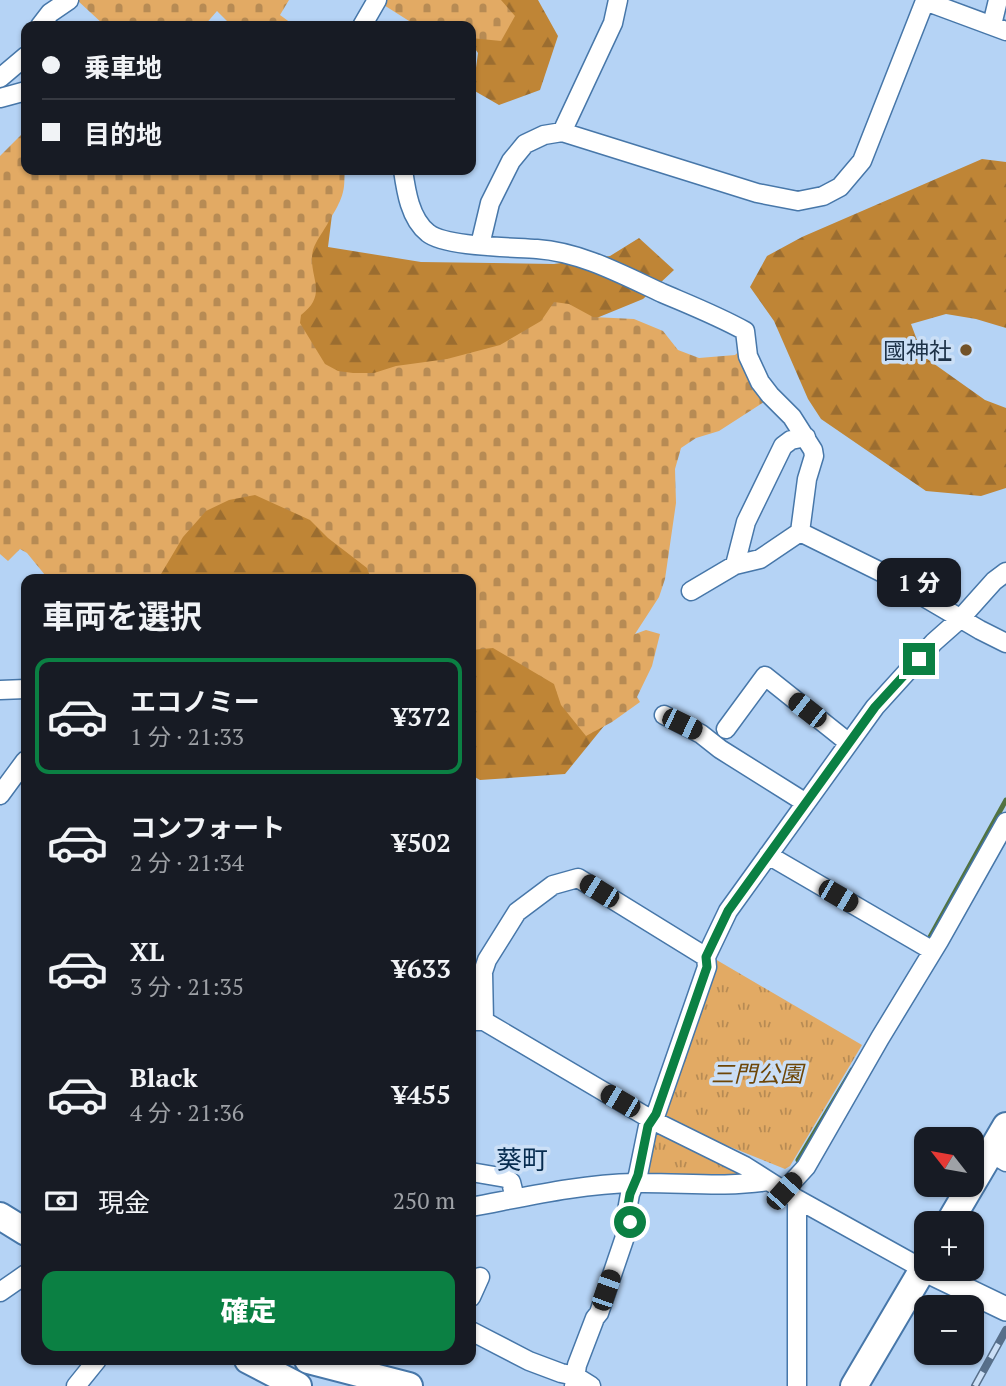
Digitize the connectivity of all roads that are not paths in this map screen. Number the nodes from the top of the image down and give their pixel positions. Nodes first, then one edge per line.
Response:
1 (69, 0) edge
2 (377, 0) edge
3 (618, 0) edge
4 (998, 0) edge
5 (44, 21) edge
6 (365, 21) edge
7 (999, 28) edge
8 (21, 60) edge
9 (0, 78) edge
10 (21, 92) edge
11 (0, 98) edge
12 (562, 132) junction
13 (404, 175) edge
14 (480, 245) junction
15 (806, 437) junction
16 (800, 532) junction
17 (735, 565) junction
18 (1006, 572) edge
19 (691, 591) dead end
20 (960, 619) junction
21 (1006, 643) edge
22 (21, 689) edge
23 (0, 690) edge
24 (664, 715) dead end
25 (726, 729) dead end
26 (849, 743) junction
27 (21, 767) edge
28 (0, 796) edge
29 (806, 803) junction
30 (1006, 822) edge
31 (768, 855) junction
32 (933, 951) junction
33 (706, 957) junction
34 (477, 1021) edge
35 (652, 1120) junction
36 (1006, 1126) edge
37 (998, 1157) edge
38 (476, 1173) edge
39 (768, 1181) junction
40 (635, 1183) junction
41 (790, 1195) junction
42 (514, 1198) junction
43 (476, 1206) edge
44 (958, 1211) edge
45 (0, 1216) edge
46 (21, 1230) edge
47 (914, 1261) edge
48 (21, 1277) edge
49 (480, 1277) dead end
50 (915, 1281) edge
51 (953, 1281) edge
52 (476, 1286) edge
53 (0, 1292) edge
54 (1006, 1309) edge
55 (476, 1334) edge
56 (93, 1365) edge
57 (356, 1366) edge
58 (260, 1368) edge
59 (575, 1381) edge
60 (76, 1386) edge
61 (290, 1386) edge
62 (298, 1386) edge
63 (409, 1386) edge
64 (591, 1386) edge
65 (797, 1386) edge
66 (854, 1386) edge

1 - 5 street
2 - 6 street
3 - 12 street
4 - 7 street
7 - 12 street
8 - 9 street
10 - 11 street
12 - 14 street
13 - 14 street
14 - 15 street
15 - 16 street
15 - 17 street
16 - 17 street
16 - 20 street
17 - 19 street
18 - 20 street
20 - 21 street
20 - 26 street
22 - 23 street
24 - 29 street
25 - 26 street
26 - 29 street
27 - 28 street
29 - 31 street
30 - 32 street
31 - 32 street
31 - 33 street
32 - 41 street
33 - 34 street
33 - 35 street
34 - 35 street
35 - 39 street
35 - 40 street
36 - 37 highway
37 - 44 highway
38 - 42 street
39 - 40 street
39 - 41 street
40 - 42 street
40 - 59 street
41 - 47 street
41 - 65 street
42 - 43 street
45 - 46 highway
48 - 53 street
49 - 52 street
50 - 66 highway
51 - 54 main road
55 - 59 street
56 - 60 street
57 - 63 highway
58 - 61 highway
58 - 62 highway
59 - 64 street

